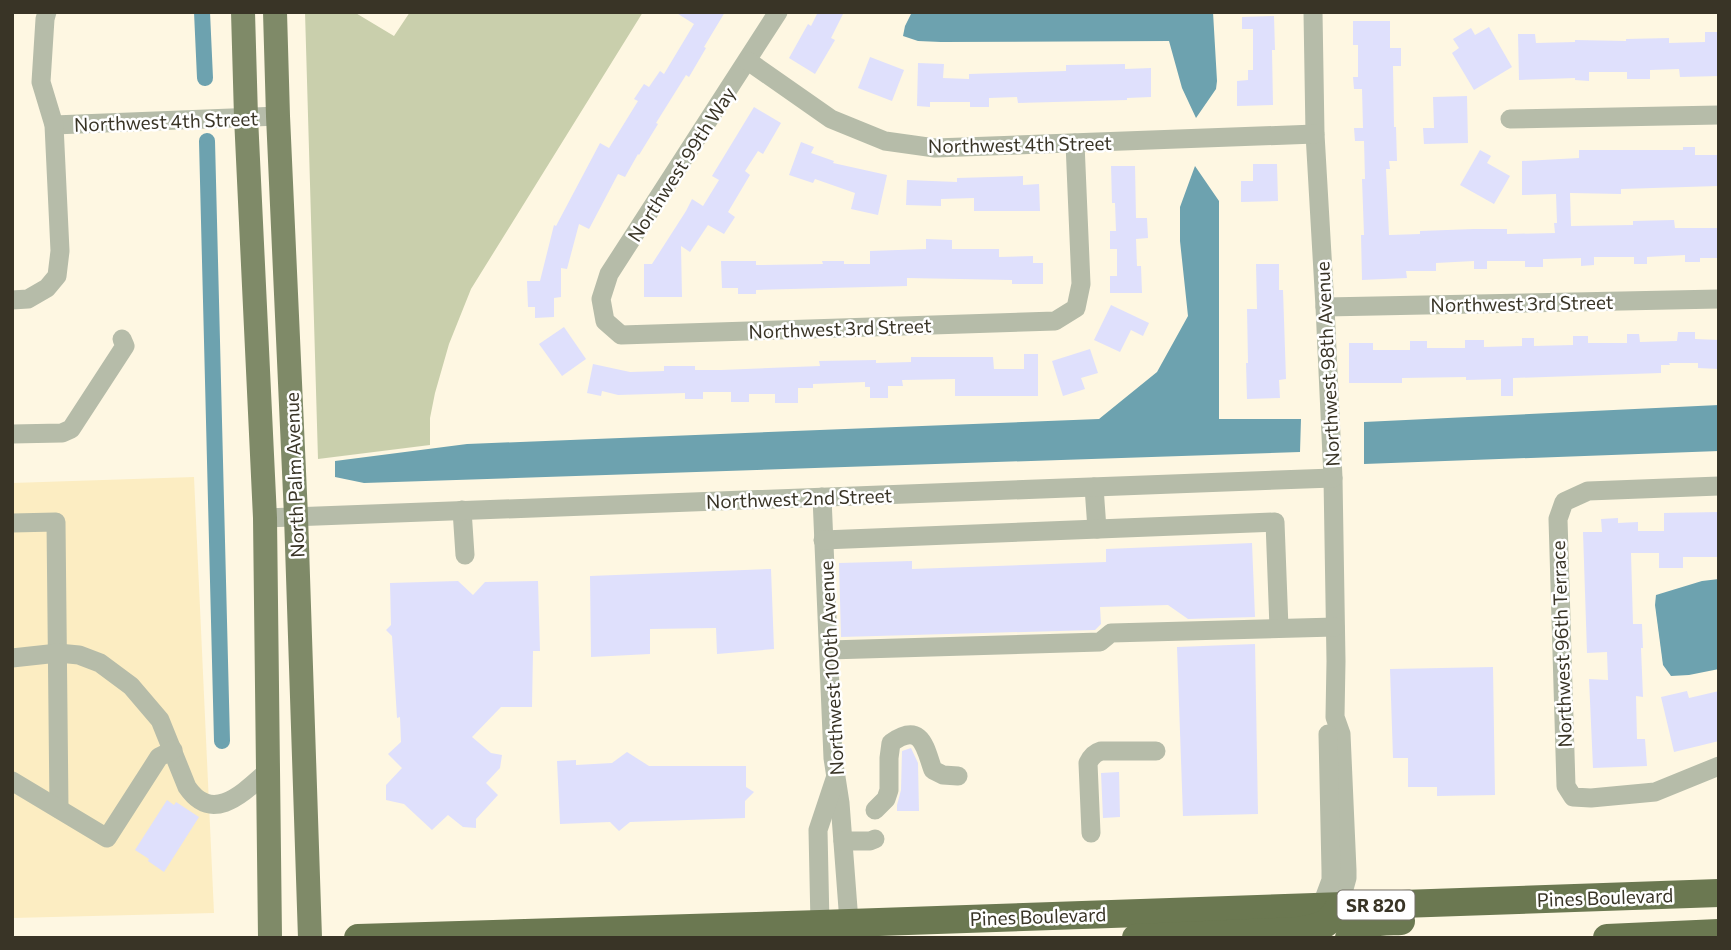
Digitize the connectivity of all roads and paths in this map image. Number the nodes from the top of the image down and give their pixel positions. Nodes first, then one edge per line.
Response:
1 (47, 12) edge
2 (243, 12) edge
3 (275, 12) edge
4 (778, 12) edge
5 (1313, 12) edge
6 (748, 61) junction
7 (1719, 115) edge
8 (278, 116) junction
9 (246, 117) junction
10 (1510, 119) dead end
11 (54, 125) junction
12 (1315, 134) junction
13 (1075, 143) junction
14 (1719, 299) edge
15 (12, 300) edge
16 (1325, 307) junction
17 (606, 321) joint
18 (122, 339) dead end
19 (12, 434) edge
20 (1333, 478) junction
21 (1719, 486) edge
22 (1094, 487) junction
23 (822, 497) junction
24 (462, 510) junction
25 (296, 516) junction
26 (265, 518) junction
27 (12, 523) edge
28 (1097, 529) junction
29 (823, 540) junction
30 (465, 555) dead end
31 (1335, 627) junction
32 (1279, 628) junction
33 (829, 650) junction
34 (58, 653) junction
35 (12, 658) edge
36 (173, 750) junction
37 (1156, 751) dead end
38 (1719, 766) edge
39 (268, 771) junction
40 (958, 776) dead end
41 (836, 778) junction
42 (12, 781) edge
43 (59, 809) junction
44 (875, 810) dead end
45 (1091, 833) dead end
46 (875, 839) dead end
47 (843, 841) junction
48 (1719, 893) edge
49 (1545, 900) junction
50 (1330, 907) junction
51 (1100, 914) junction
52 (832, 928) edge
53 (1719, 933) edge
54 (270, 938) edge
55 (310, 938) edge
56 (358, 938) edge
57 (975, 938) edge
58 (1136, 938) edge
59 (1349, 938) edge
60 (1606, 938) edge

1 - 11 street
2 - 9 main road, North Palm Avenue
3 - 8 main road, North Palm Avenue
4 - 6 street, Northwest 99th Way
5 - 12 street, Northwest 98th Avenue
6 - 13 street, Northwest 4th Street
6 - 17 street, Northwest 99th Way
7 - 10 street
8 - 9 street, Northwest 4th Street
8 - 25 main road, North Palm Avenue
9 - 11 street, Northwest 4th Street
9 - 26 main road, North Palm Avenue
11 - 15 street
12 - 13 street, Northwest 4th Street
12 - 16 street, Northwest 98th Avenue
13 - 17 street, Northwest 3rd Street
14 - 16 street, Northwest 3rd Street
16 - 20 street, Northwest 98th Avenue
18 - 19 street
20 - 22 street, Northwest 2nd Street
20 - 31 street, Northwest 98th Avenue
21 - 38 street, Northwest 96th Terrace
22 - 23 street, Northwest 2nd Street
22 - 28 street
23 - 24 street, Northwest 2nd Street
23 - 29 street, Northwest 100th Avenue
24 - 25 street, Northwest 2nd Street
24 - 30 street
25 - 26 street, Northwest 2nd Street
25 - 55 main road, North Palm Avenue
26 - 39 main road, North Palm Avenue
27 - 34 street
28 - 29 street
28 - 32 street
29 - 33 street, Northwest 100th Avenue
31 - 32 street
31 - 50 street, Northwest 98th Avenue
32 - 33 street
33 - 41 street, Northwest 100th Avenue
34 - 35 street
34 - 36 street
34 - 43 street
36 - 39 street
36 - 43 street
37 - 45 street
39 - 54 main road, North Palm Avenue
40 - 44 street
41 - 47 street, Northwest 100th Avenue
41 - 52 street
42 - 43 street
46 - 47 street
47 - 52 street, Northwest 100th Avenue
48 - 49 highway, Pines Boulevard / SR 820
49 - 50 highway, Pines Boulevard / SR 820
49 - 59 highway
50 - 51 highway, Pines Boulevard / SR 820
50 - 58 highway
51 - 52 highway, Pines Boulevard / SR 820
51 - 57 highway
52 - 56 highway, Pines Boulevard / SR 820
53 - 60 highway

